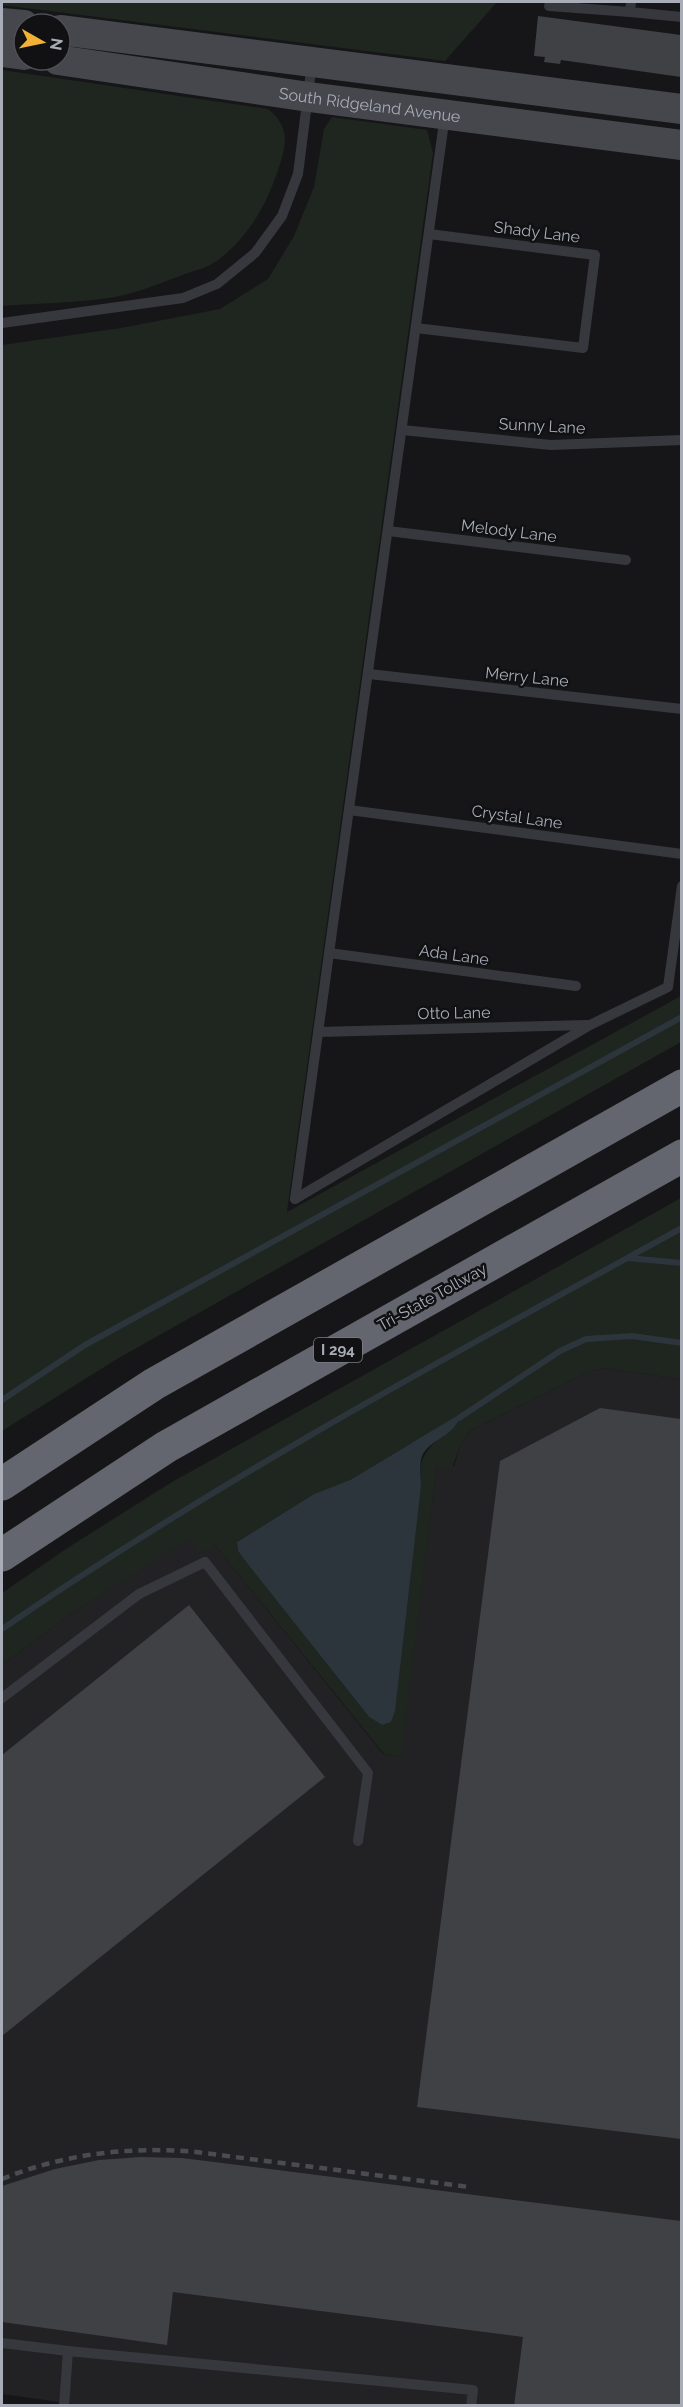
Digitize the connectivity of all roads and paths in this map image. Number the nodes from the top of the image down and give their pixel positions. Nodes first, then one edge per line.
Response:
1 (554, 2) edge
2 (631, 7) edge
3 (681, 17) edge
4 (72, 32) edge
5 (72, 62) edge
6 (312, 62) junction
7 (309, 97) junction
8 (681, 109) edge
9 (445, 115) junction
10 (681, 145) edge
11 (429, 234) junction
12 (2, 323) edge
13 (416, 328) junction
14 (402, 430) junction
15 (681, 440) edge
16 (388, 531) junction
17 (626, 560) dead end
18 (369, 674) junction
19 (681, 709) edge
20 (349, 810) junction
21 (681, 854) edge
22 (681, 886) edge
23 (680, 901) edge
24 (329, 953) junction
25 (576, 986) dead end
26 (590, 1025) junction
27 (318, 1032) junction
28 (681, 1086) edge
29 (681, 1156) edge
30 (2, 1484) edge
31 (2, 1555) edge
32 (2, 1698) edge
33 (358, 1841) dead end
34 (2, 2343) edge
35 (68, 2350) junction
36 (64, 2406) edge
37 (471, 2406) edge

1 - 2 lane
2 - 3 lane
4 - 6 main road, South Ridgeland Avenue
5 - 7 main road, South Ridgeland Avenue
6 - 7 lane
6 - 8 main road, South Ridgeland Avenue
7 - 9 main road, South Ridgeland Avenue
7 - 12 lane
9 - 10 main road, South Ridgeland Avenue
9 - 11 lane
11 - 13 lane
11 - 13 lane, Shady Lane
13 - 14 lane
14 - 15 lane, Sunny Lane
14 - 16 lane
16 - 17 lane, Melody Lane
16 - 18 lane
18 - 19 lane, Merry Lane
18 - 20 lane
20 - 21 lane, Crystal Lane
20 - 24 lane
22 - 23 lane
23 - 26 lane
24 - 25 lane, Ada Lane
24 - 27 lane
26 - 27 lane, Otto Lane
26 - 27 lane
28 - 30 highway
29 - 31 highway, Tri-State Tollway / I 294
32 - 33 lane
34 - 35 lane
35 - 36 lane
35 - 37 lane

